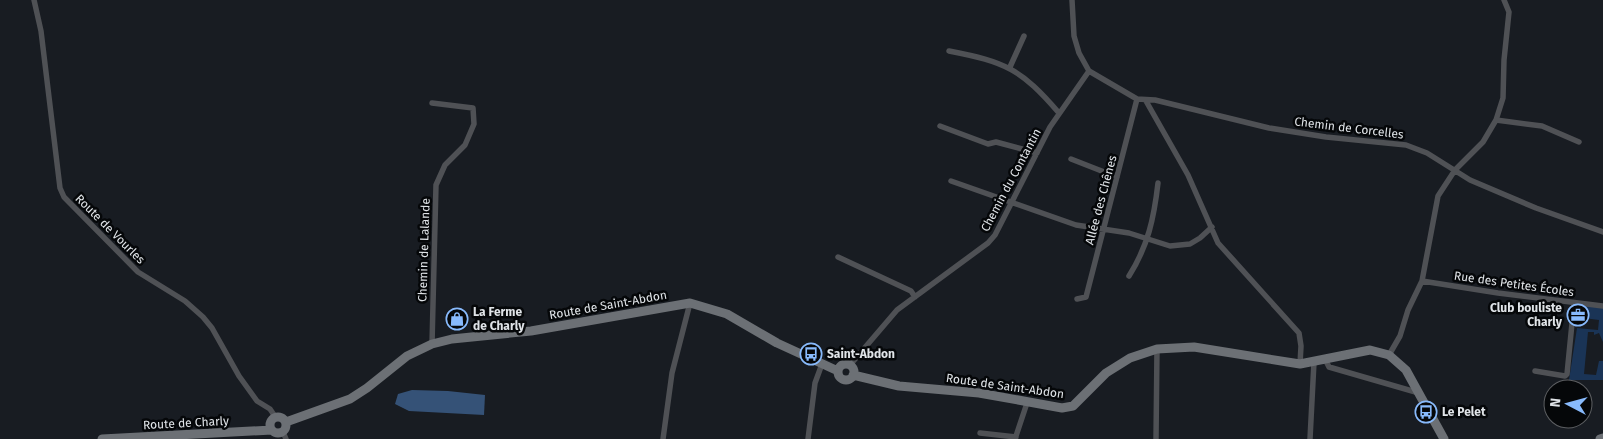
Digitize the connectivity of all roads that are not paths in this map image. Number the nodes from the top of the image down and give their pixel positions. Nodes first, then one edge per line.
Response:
1 (34, 0) edge
2 (1072, 0) edge
3 (1504, 0) edge
4 (1024, 36) dead end
5 (949, 51) dead end
6 (1010, 67) junction
7 (1089, 71) junction
8 (1138, 100) junction
9 (1146, 101) junction
10 (432, 103) dead end
11 (1059, 113) junction
12 (1496, 120) junction
13 (940, 126) dead end
14 (1579, 142) dead end
15 (1037, 152) junction
16 (1071, 158) dead end
17 (1454, 170) junction
18 (1117, 177) junction
19 (951, 180) dead end
20 (1158, 183) dead end
21 (1012, 201) junction
22 (1212, 227) junction
23 (1104, 230) junction
24 (1603, 232) edge
25 (1148, 238) junction
26 (838, 257) dead end
27 (1129, 276) dead end
28 (1422, 281) junction
29 (915, 297) junction
30 (1077, 299) dead end
31 (1574, 303) junction
32 (690, 304) junction
33 (1603, 306) edge
34 (432, 344) junction
35 (1157, 350) junction
36 (1389, 355) junction
37 (1326, 358) junction
38 (1314, 362) junction
39 (822, 364) junction
40 (1300, 364) junction
41 (850, 365) junction
42 (838, 371) junction
43 (1535, 371) dead end
44 (853, 375) junction
45 (1420, 393) junction
46 (1027, 403) junction
47 (276, 418) junction
48 (286, 422) junction
49 (272, 430) junction
50 (980, 433) dead end
51 (284, 436) edge
52 (1016, 438) edge
53 (102, 439) edge
54 (663, 439) edge
55 (808, 439) edge
56 (1156, 439) edge
57 (1310, 439) edge
58 (1444, 439) edge

1 - 47 street, Route de Vourles
2 - 7 street
3 - 12 street
4 - 6 street
5 - 6 street
6 - 11 street
7 - 8 street
7 - 11 street, Chemin du Contantin
8 - 9 street, Chemin de Corcelles
8 - 18 street, Allée des Chênes
9 - 17 street, Chemin de Corcelles
9 - 22 street
10 - 34 street, Chemin de Lalande
11 - 15 street, Chemin du Contantin
12 - 14 street
12 - 17 street
13 - 15 street
15 - 21 street, Chemin du Contantin
16 - 18 street
17 - 24 street, Chemin de Corcelles
17 - 28 street
18 - 23 street, Allée des Chênes
19 - 21 street
20 - 25 street
21 - 23 street
21 - 29 street, Chemin du Contantin
22 - 25 street
22 - 40 street
23 - 25 street
23 - 30 street, Allée des Chênes
25 - 27 street
26 - 29 street
28 - 31 street, Rue des Petites Écoles
28 - 36 street
29 - 41 street, Chemin du Contantin
31 - 33 street, Rue des Petites Écoles
31 - 43 street
32 - 34 main road, Route de Saint-Abdon
32 - 39 main road, Route de Saint-Abdon
32 - 54 street
34 - 48 main road, Route de Saint-Abdon
35 - 40 main road, Route de Saint-Abdon
35 - 46 main road, Route de Saint-Abdon
35 - 56 street
36 - 37 main road, Route de Saint-Abdon
36 - 45 main road
37 - 38 main road, Route de Saint-Abdon
37 - 45 street
38 - 40 main road, Route de Saint-Abdon
38 - 57 street
39 - 42 main road, Route de Saint-Abdon
39 - 55 street
41 - 42 main road
41 - 44 main road
42 - 44 main road
44 - 46 main road, Route de Saint-Abdon
45 - 58 main road
46 - 52 street
47 - 48 main road
47 - 49 main road
48 - 51 main road
49 - 51 main road
49 - 53 main road, Route de Charly
50 - 52 street

